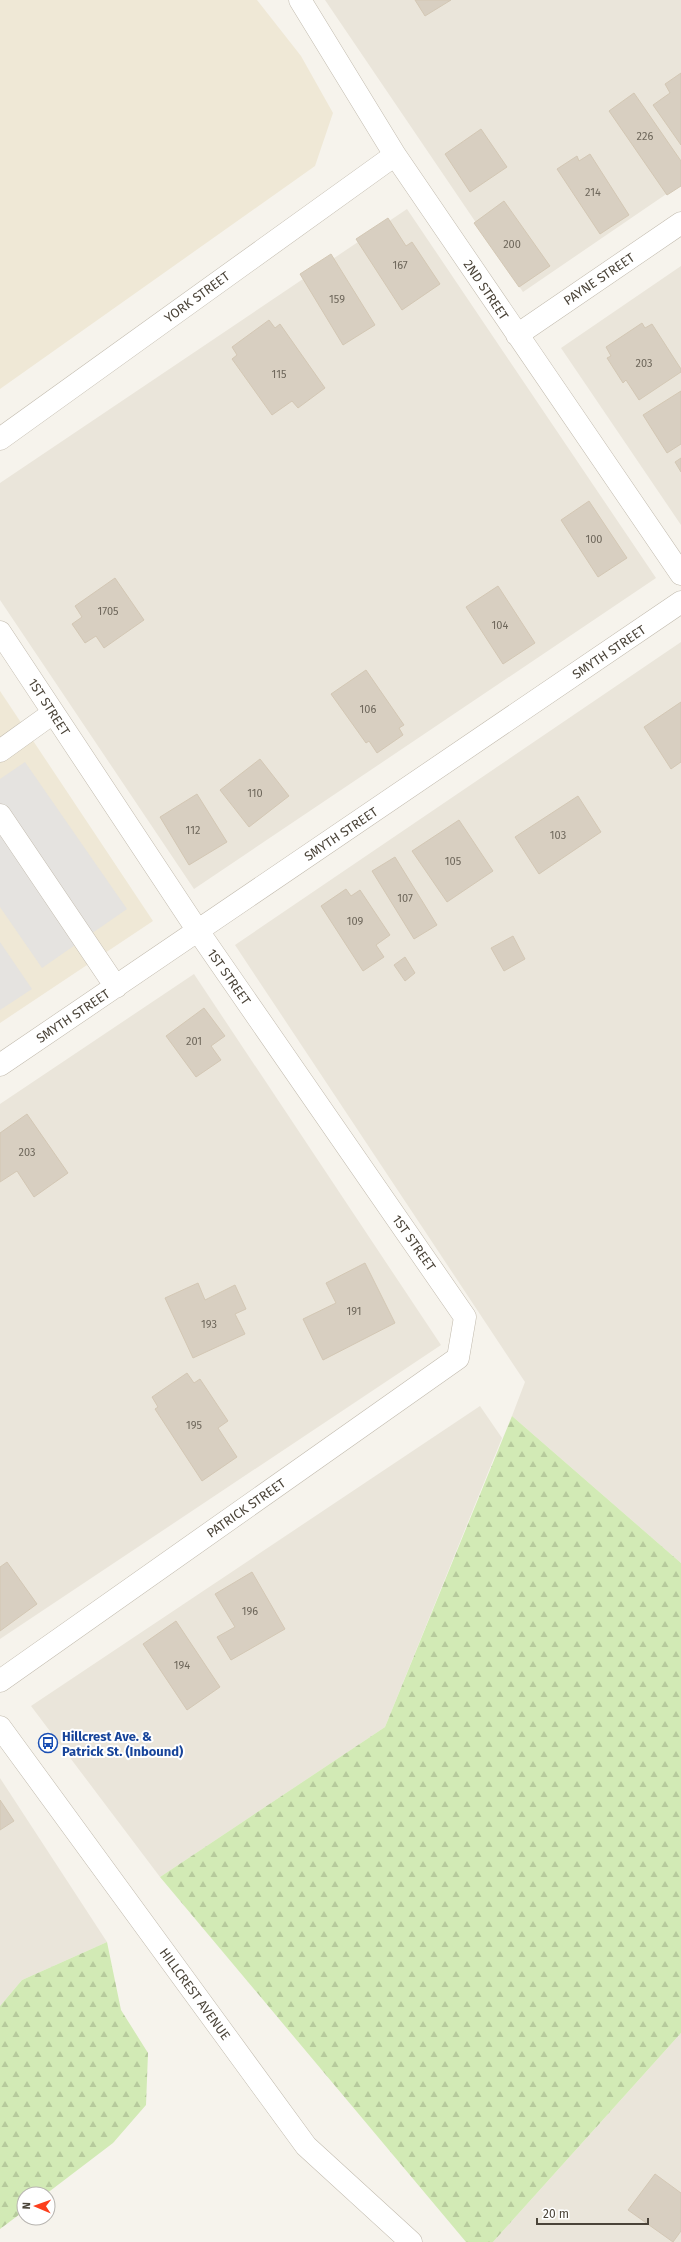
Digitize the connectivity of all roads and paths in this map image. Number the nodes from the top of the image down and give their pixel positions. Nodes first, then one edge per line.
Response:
1 (300, 0) edge
2 (395, 154) junction
3 (681, 224) edge
4 (517, 335) junction
5 (0, 439) edge
6 (681, 574) edge
7 (681, 602) edge
8 (0, 632) edge
9 (53, 713) junction
10 (0, 751) edge
11 (0, 815) edge
12 (198, 931) junction
13 (116, 987) junction
14 (0, 1065) edge
15 (465, 1318) joint
16 (0, 1681) edge
17 (0, 1727) edge
18 (411, 2242) edge

1 - 2 street, 2ND STREET
2 - 4 street, 2ND STREET
2 - 5 street, YORK STREET
3 - 4 street, PAYNE STREET
4 - 6 street, 2ND STREET
7 - 12 street, SMYTH STREET
8 - 9 street, 1ST STREET
9 - 10 street
9 - 12 street, 1ST STREET
11 - 13 street
12 - 13 street, SMYTH STREET
12 - 15 street, 1ST STREET
13 - 14 street, SMYTH STREET
15 - 16 street, PATRICK STREET
17 - 18 street, HILLCREST AVENUE

